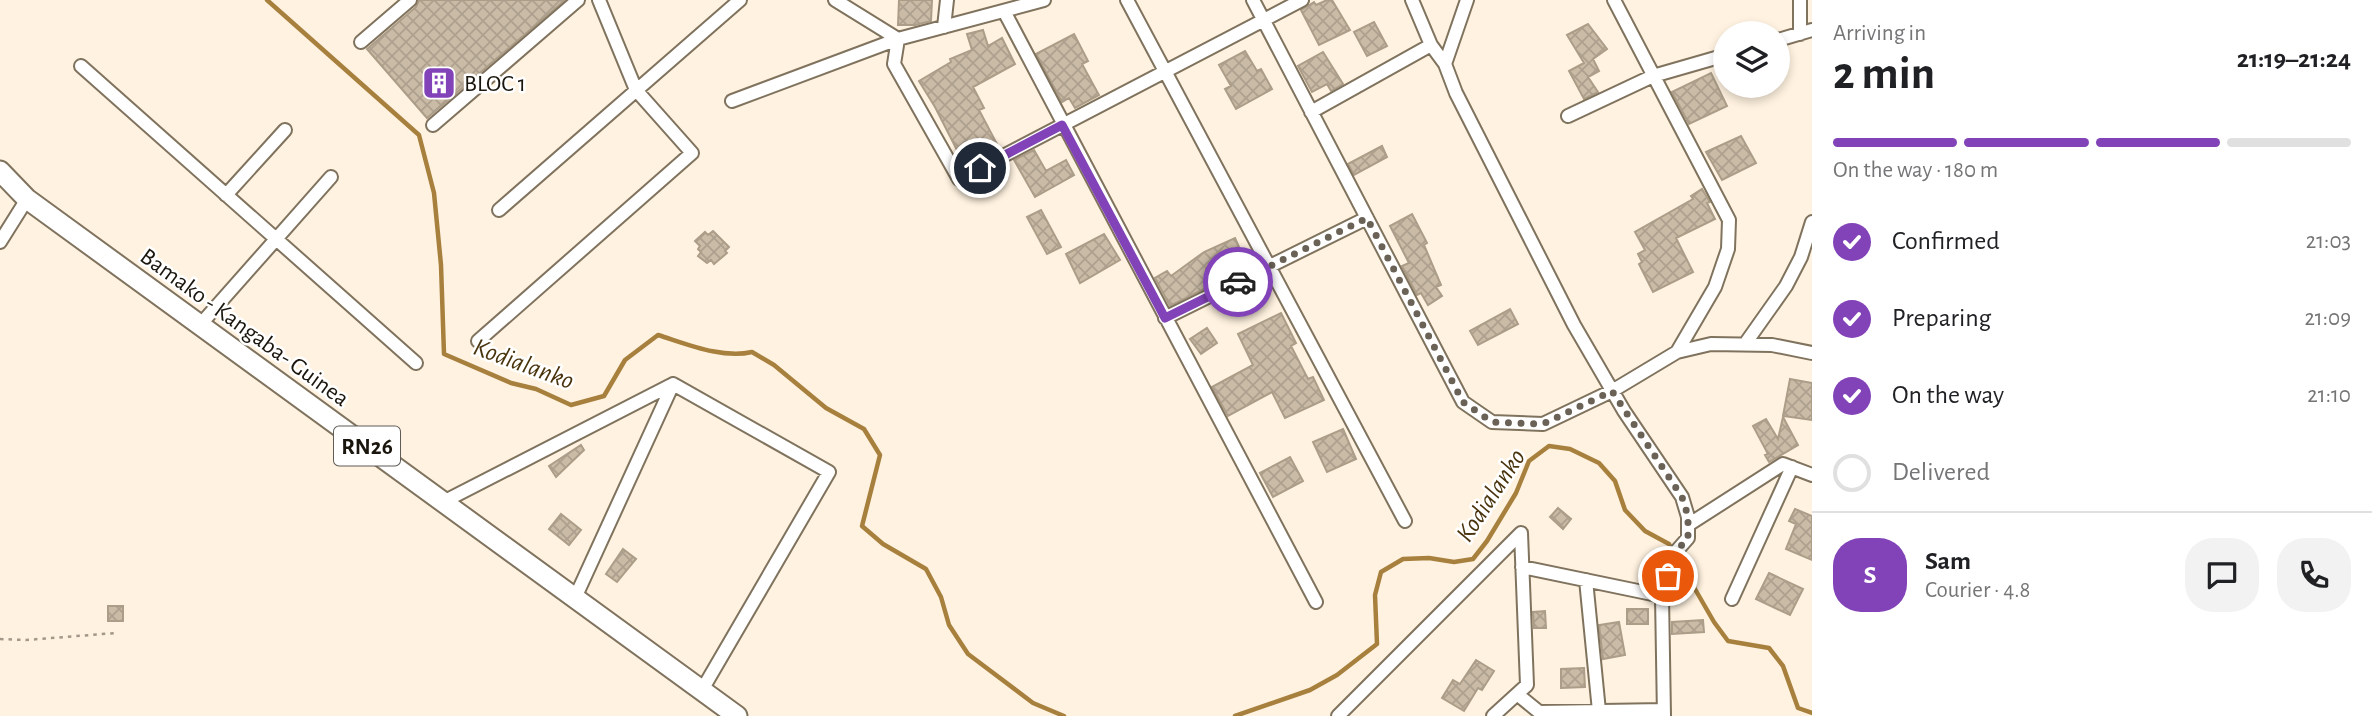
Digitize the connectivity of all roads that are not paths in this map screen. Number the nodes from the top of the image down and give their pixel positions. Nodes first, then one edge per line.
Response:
1 (410, 0) edge
2 (578, 0) edge
3 (599, 0) edge
4 (740, 0) edge
5 (835, 0) edge
6 (947, 0) edge
7 (1044, 0) edge
8 (1127, 0) edge
9 (1253, 0) edge
10 (1302, 0) edge
11 (1412, 0) edge
12 (1467, 0) edge
13 (1614, 0) edge
14 (1800, 0) edge
15 (1004, 10) junction
16 (1263, 20) junction
17 (944, 27) junction
18 (1806, 32) edge
19 (898, 39) junction
20 (361, 42) dead end
21 (1430, 45) junction
22 (1713, 59) edge
23 (1445, 64) junction
24 (81, 66) dead end
25 (1165, 71) junction
26 (1653, 76) junction
27 (636, 90) junction
28 (732, 101) dead end
29 (1311, 112) junction
30 (1568, 116) dead end
31 (433, 125) dead end
32 (1062, 125) junction
33 (285, 130) dead end
34 (0, 171) edge
35 (331, 177) dead end
36 (226, 195) junction
37 (27, 199) junction
38 (499, 210) dead end
39 (1367, 218) junction
40 (1812, 222) edge
41 (276, 239) junction
42 (0, 242) edge
43 (1269, 266) junction
44 (1165, 318) junction
45 (200, 325) junction
46 (478, 341) dead end
47 (1745, 344) junction
48 (1677, 352) junction
49 (1812, 353) edge
50 (416, 363) dead end
51 (673, 384) junction
52 (1612, 391) junction
53 (1792, 467) junction
54 (1812, 475) edge
55 (443, 502) junction
56 (1405, 521) dead end
57 (1688, 525) junction
58 (1522, 567) junction
59 (1586, 580) junction
60 (1662, 596) junction
61 (575, 598) junction
62 (1732, 599) dead end
63 (1316, 602) dead end
64 (702, 691) junction
65 (1517, 694) junction
66 (1599, 711) junction
67 (1664, 713) edge
68 (1538, 714) edge
69 (737, 716) edge
70 (1338, 716) edge
71 (1493, 716) edge

1 - 20 street
2 - 31 street
3 - 27 street
4 - 27 street
5 - 19 street
6 - 17 street
7 - 15 street
8 - 25 street
9 - 16 street
10 - 16 street
11 - 21 street
12 - 23 street
13 - 26 street
14 - 18 street
15 - 17 street
15 - 32 street
16 - 25 street
16 - 29 street
17 - 19 street
19 - 28 street
19 - 32 street
21 - 23 street
21 - 29 street
22 - 26 street
23 - 52 street
24 - 36 street
25 - 32 street
25 - 43 street
26 - 30 street
26 - 48 street
27 - 38 street
27 - 46 street
29 - 39 street
32 - 44 street
33 - 36 street
34 - 37 main road, Bamako - Kangaba- Guinea / RN26
35 - 41 street
36 - 41 street
37 - 42 street
37 - 45 main road, Bamako - Kangaba- Guinea / RN26
39 - 43 street
39 - 52 street
40 - 47 street
41 - 45 street
41 - 50 street
43 - 44 street
43 - 56 street
44 - 63 street
45 - 55 main road, Bamako - Kangaba- Guinea / RN26
47 - 48 street
47 - 49 street
48 - 52 street
51 - 55 street
51 - 61 street
51 - 64 street
52 - 57 street
53 - 54 street
53 - 57 street
53 - 62 street
55 - 61 main road, Bamako - Kangaba- Guinea / RN26
57 - 60 street
58 - 59 street
58 - 65 street
58 - 70 street
59 - 60 street
59 - 66 street
60 - 67 street
61 - 64 main road, Bamako - Kangaba- Guinea / RN26
64 - 69 main road, Bamako - Kangaba- Guinea / RN26
65 - 68 street
65 - 71 street
66 - 67 street
66 - 68 street

